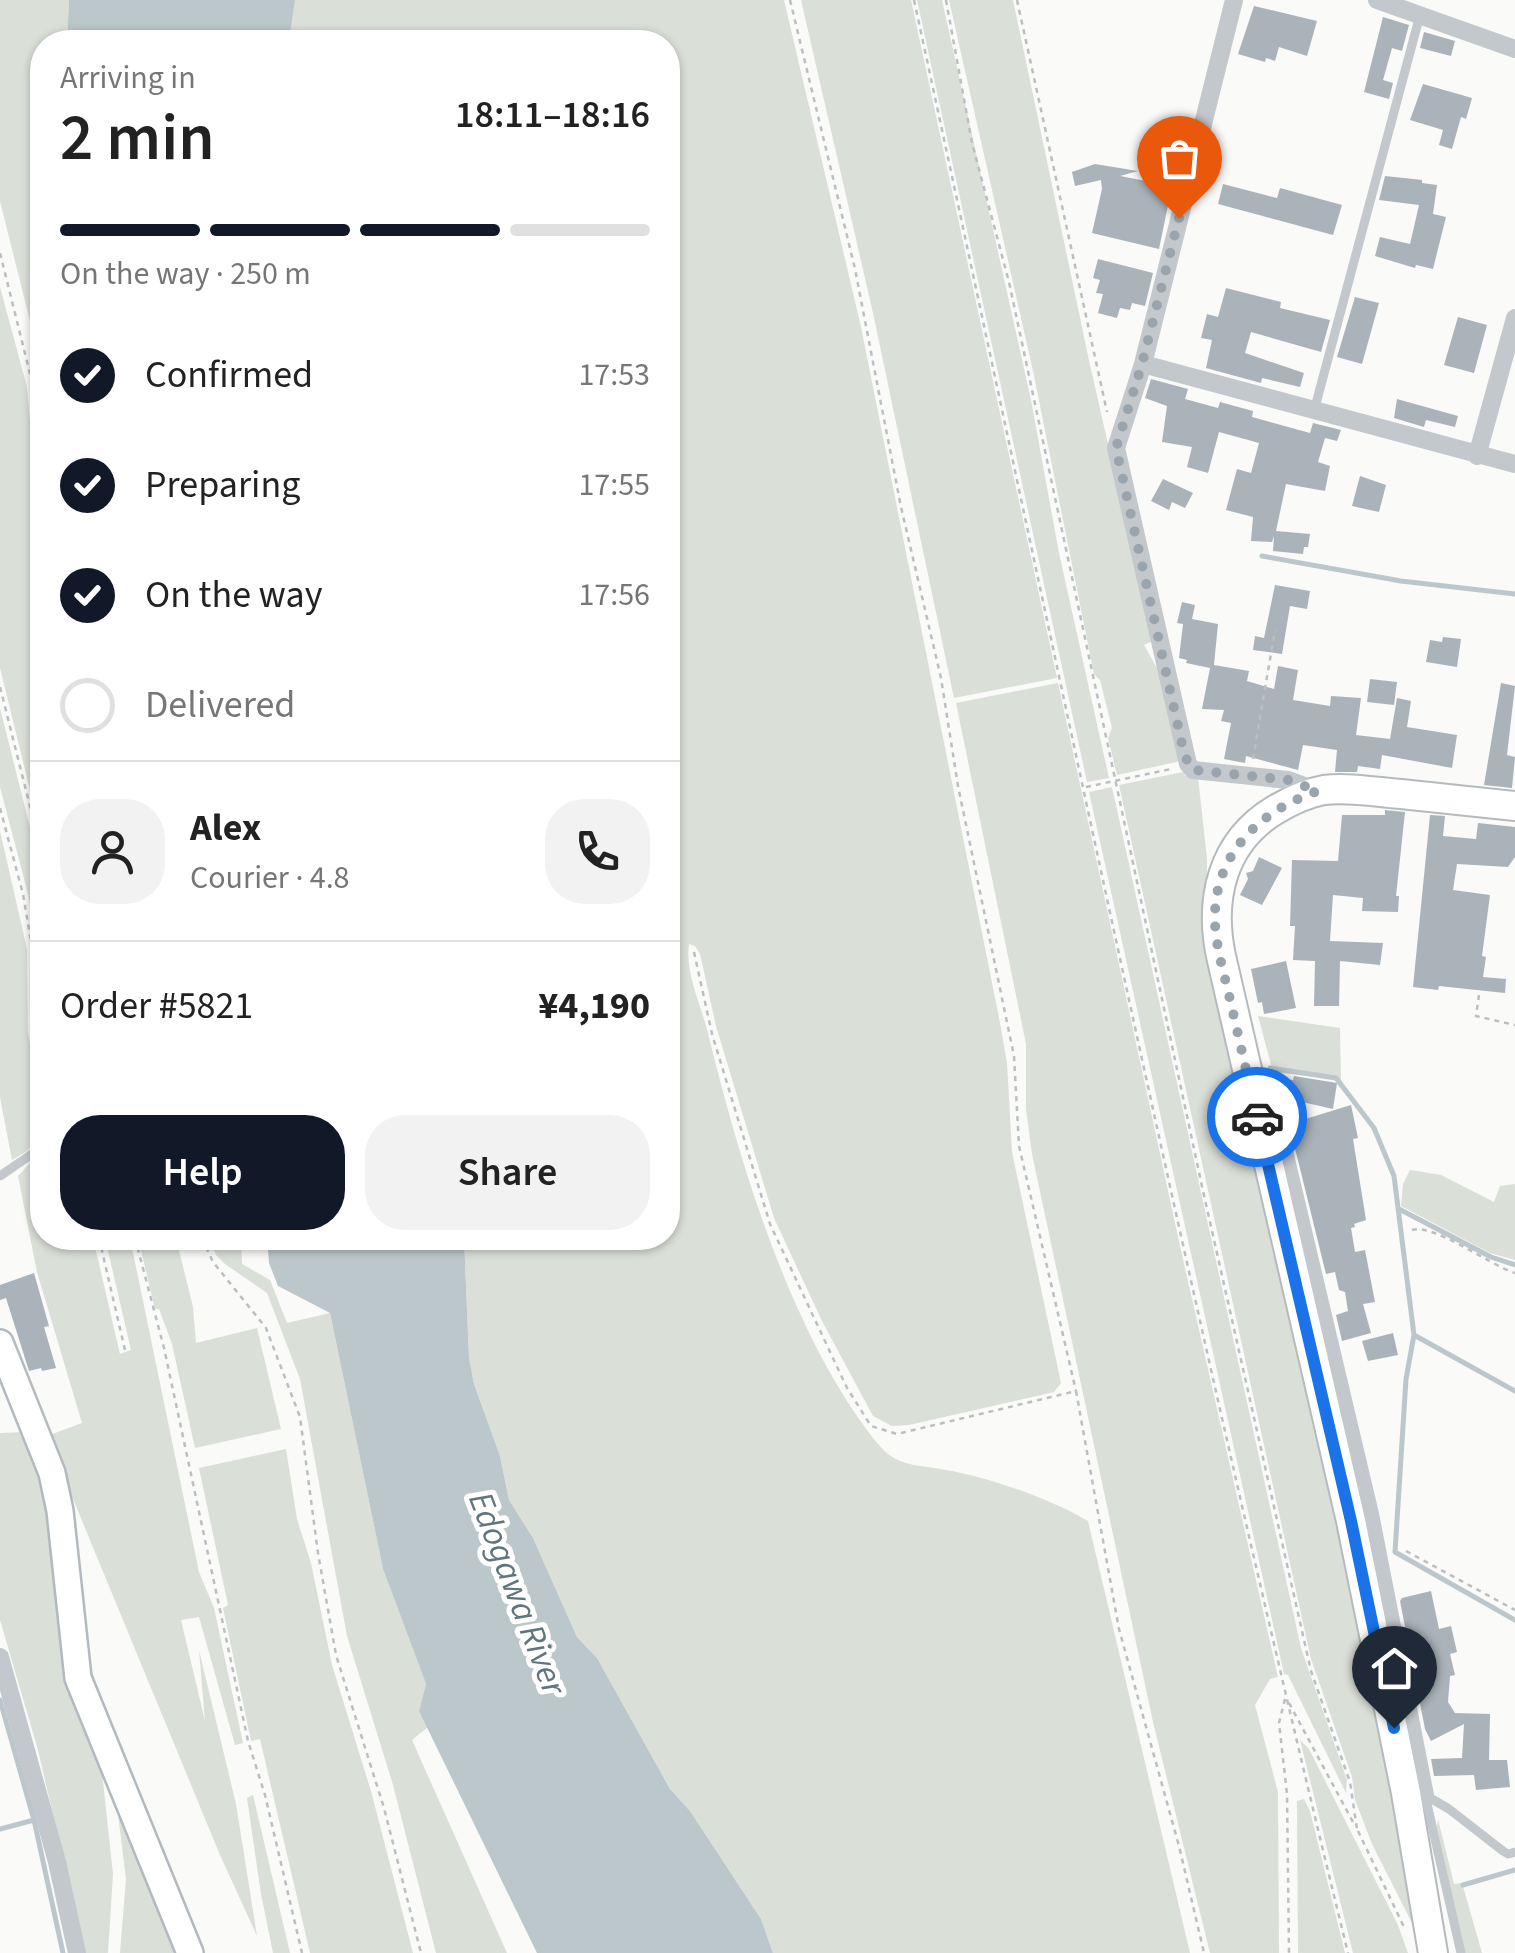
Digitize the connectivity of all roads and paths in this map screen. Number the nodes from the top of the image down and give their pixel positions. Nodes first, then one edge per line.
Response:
1 (790, 0) edge
2 (914, 0) edge
3 (946, 0) edge
4 (1018, 0) edge
5 (1234, 0) edge
6 (1376, 0) edge
7 (1420, 14) junction
8 (1515, 49) edge
9 (0, 254) edge
10 (1515, 318) edge
11 (1142, 364) junction
12 (30, 372) edge
13 (1314, 411) junction
14 (1116, 448) junction
15 (1477, 456) junction
16 (1515, 464) edge
17 (1275, 630) dead end
18 (0, 687) edge
19 (1172, 769) dead end
20 (1250, 776) junction
21 (1114, 781) junction
22 (1085, 788) junction
23 (1318, 791) junction
24 (30, 806) edge
25 (1515, 806) edge
26 (0, 808) edge
27 (30, 935) edge
28 (694, 952) dead end
29 (1478, 996) dead end
30 (1515, 1024) edge
31 (1254, 1103) junction
32 (30, 1155) edge
33 (0, 1176) edge
34 (1412, 1230) dead end
35 (102, 1250) edge
36 (138, 1250) edge
37 (207, 1250) edge
38 (1515, 1273) edge
39 (0, 1342) edge
40 (124, 1350) dead end
41 (1076, 1391) junction
42 (1406, 1550) dead end
43 (1515, 1610) edge
44 (0, 1657) edge
45 (1286, 1698) junction
46 (1425, 1795) junction
47 (1356, 1829) junction
48 (1515, 1852) edge
49 (1406, 1929) dead end
50 (77, 1953) edge
51 (190, 1953) edge
52 (302, 1953) edge
53 (421, 1953) edge
54 (1204, 1953) edge
55 (1289, 1953) edge
56 (1348, 1953) edge
57 (1432, 1953) edge
58 (1460, 1953) edge

1 - 41 path
2 - 22 path
3 - 21 path
4 - 14 path
5 - 11 street
6 - 7 street
7 - 8 street
7 - 13 lane
9 - 12 path
10 - 15 street
11 - 13 street
11 - 14 street
13 - 15 street
14 - 20 street
15 - 16 street
17 - 20 path
18 - 24 path
19 - 21 path
20 - 23 street
21 - 22 path
21 - 47 path
22 - 45 path
23 - 25 main road
23 - 31 main road
26 - 27 path
28 - 41 path
29 - 30 path
31 - 46 street
31 - 57 main road
32 - 33 lane
34 - 38 path
35 - 40 path
36 - 52 path
37 - 53 path
39 - 51 main road
41 - 54 path
42 - 43 path
44 - 50 street
45 - 47 path
45 - 55 path
45 - 56 path
46 - 48 lane
46 - 58 lane
47 - 49 path

